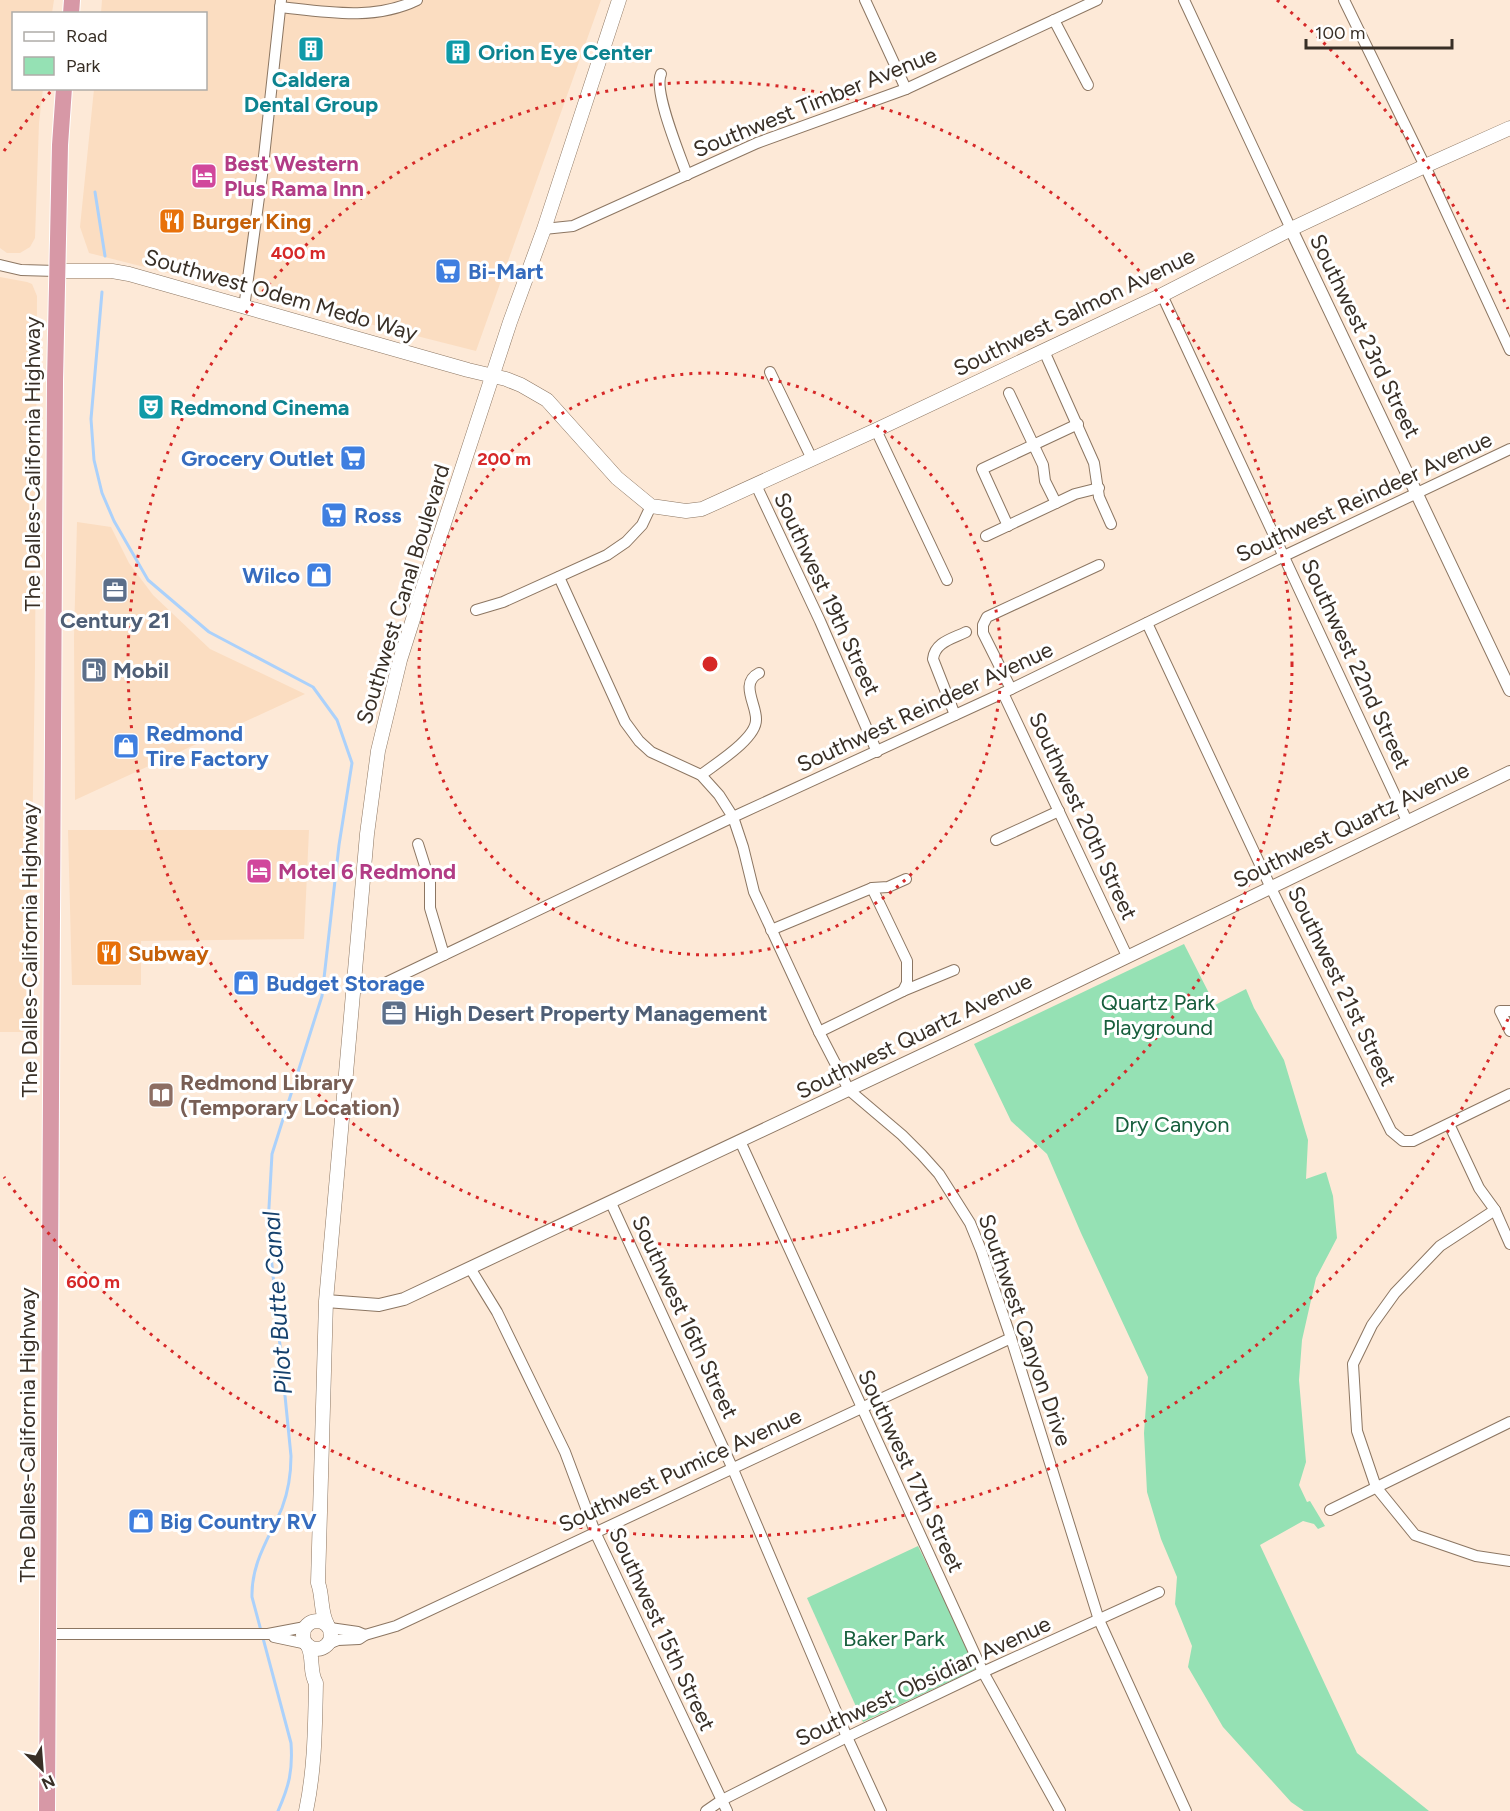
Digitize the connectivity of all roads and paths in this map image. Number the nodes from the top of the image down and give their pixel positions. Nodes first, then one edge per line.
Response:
1 (417, 0) edge
2 (619, 0) edge
3 (865, 0) edge
4 (1097, 0) edge
5 (1184, 0) edge
6 (1344, 0) edge
7 (281, 3) edge
8 (1054, 20) junction
9 (661, 74) dead end
10 (1088, 85) dead end
11 (906, 89) junction
12 (64, 90) edge
13 (1510, 129) edge
14 (1425, 166) junction
15 (687, 175) junction
16 (544, 229) junction
17 (1291, 229) junction
18 (0, 265) edge
19 (56, 271) junction
20 (1162, 296) junction
21 (244, 308) junction
22 (1510, 350) edge
23 (1044, 351) junction
24 (770, 372) dead end
25 (492, 376) junction
26 (1009, 393) dead end
27 (1078, 424) junction
28 (876, 430) junction
29 (1033, 446) junction
30 (1510, 449) edge
31 (812, 459) junction
32 (756, 485) junction
33 (1099, 488) junction
34 (1417, 493) junction
35 (1056, 503) junction
36 (651, 506) junction
37 (1111, 524) dead end
38 (1008, 526) junction
39 (986, 536) dead end
40 (1284, 556) junction
41 (1099, 565) dead end
42 (559, 577) junction
43 (947, 580) dead end
44 (476, 610) dead end
45 (1148, 623) junction
46 (966, 632) dead end
47 (759, 673) dead end
48 (1510, 690) edge
49 (1007, 691) junction
50 (956, 715) junction
51 (877, 752) junction
52 (1510, 772) edge
53 (701, 775) junction
54 (1059, 811) junction
55 (733, 818) junction
56 (1407, 821) junction
57 (996, 840) dead end
58 (418, 844) dead end
59 (906, 879) dead end
60 (872, 888) junction
61 (1271, 888) junction
62 (771, 930) junction
63 (444, 955) junction
64 (1127, 956) junction
65 (954, 970) dead end
66 (353, 988) junction
67 (903, 992) junction
68 (1505, 1011) edge
69 (1510, 1031) edge
70 (819, 1032) junction
71 (849, 1090) junction
72 (1510, 1094) edge
73 (1449, 1124) junction
74 (740, 1141) junction
75 (611, 1203) junction
76 (1495, 1210) junction
77 (1510, 1244) edge
78 (470, 1268) junction
79 (326, 1301) junction
80 (1011, 1338) junction
81 (860, 1407) junction
82 (1510, 1422) edge
83 (732, 1467) junction
84 (1376, 1487) junction
85 (1330, 1510) dead end
86 (595, 1532) junction
87 (1510, 1561) edge
88 (318, 1583) junction
89 (1159, 1592) dead end
90 (1099, 1620) junction
91 (307, 1625) junction
92 (328, 1626) junction
93 (49, 1634) junction
94 (268, 1634) junction
95 (365, 1635) junction
96 (307, 1645) junction
97 (326, 1646) junction
98 (983, 1672) junction
99 (316, 1683) junction
100 (847, 1737) junction
101 (722, 1800) junction
102 (47, 1811) edge
103 (306, 1811) edge
104 (706, 1811) edge
105 (727, 1811) edge
106 (881, 1811) edge
107 (1059, 1811) edge
108 (1186, 1811) edge

1 - 7 street
2 - 16 main road, Southwest Canal Boulevard
3 - 11 street
4 - 8 street, Southwest Timber Avenue
5 - 17 street, Southwest 23rd Street
6 - 14 street
7 - 21 street
8 - 10 street
8 - 11 street, Southwest Timber Avenue
9 - 15 street
11 - 15 street, Southwest Timber Avenue
12 - 19 highway, The Dalles-California Highway
13 - 14 main road, Southwest Salmon Avenue
14 - 17 main road, Southwest Salmon Avenue
14 - 22 street
15 - 16 street, Southwest Timber Avenue
16 - 25 main road, Southwest Canal Boulevard
17 - 20 main road, Southwest Salmon Avenue
17 - 34 street, Southwest 23rd Street
18 - 19 street
19 - 21 main road, Southwest Odem Medo Way
19 - 93 highway, The Dalles-California Highway
20 - 23 main road, Southwest Salmon Avenue
20 - 40 street, Southwest 22nd Street
21 - 25 main road, Southwest Odem Medo Way
23 - 27 street
23 - 28 main road, Southwest Salmon Avenue
24 - 31 street
25 - 36 main road, Southwest Salmon Avenue
25 - 66 main road, Southwest Canal Boulevard
26 - 29 street
27 - 29 street
27 - 33 street
28 - 31 main road, Southwest Salmon Avenue
28 - 43 street
29 - 35 street
29 - 38 street
30 - 34 street, Southwest Reindeer Avenue
31 - 32 main road, Southwest Salmon Avenue
32 - 36 main road, Southwest Salmon Avenue
32 - 51 street, Southwest 19th Street
33 - 35 street
33 - 37 street
34 - 40 street, Southwest Reindeer Avenue
34 - 48 street, Southwest 23rd Street
35 - 38 street
36 - 42 street
38 - 39 street
40 - 45 street, Southwest Reindeer Avenue
40 - 56 street, Southwest 22nd Street
41 - 49 street, Southwest 20th Street
42 - 44 street
42 - 53 street, Southwest Canyon Drive
45 - 49 street, Southwest Reindeer Avenue
45 - 61 street, Southwest 21st Street
46 - 50 street
47 - 53 street
49 - 50 street, Southwest Reindeer Avenue
49 - 54 street, Southwest 20th Street
50 - 51 street, Southwest Reindeer Avenue
51 - 55 street, Southwest Reindeer Avenue
52 - 56 street, Southwest Quartz Avenue
53 - 55 street, Southwest Canyon Drive
54 - 57 street
54 - 64 street, Southwest 20th Street
55 - 62 street, Southwest Canyon Drive
55 - 63 street, Southwest Reindeer Avenue
56 - 61 street, Southwest Quartz Avenue
58 - 63 street
59 - 60 street
60 - 62 street
60 - 67 street
61 - 64 street, Southwest Quartz Avenue
61 - 73 street, Southwest 21st Street
62 - 70 street, Southwest Canyon Drive
63 - 66 street, Southwest Reindeer Avenue
64 - 71 street, Southwest Quartz Avenue
65 - 67 street
66 - 79 main road, Southwest Canal Boulevard
67 - 70 street
68 - 69 street
70 - 71 street, Southwest Canyon Drive
71 - 74 street, Southwest Quartz Avenue
71 - 80 street, Southwest Canyon Drive
72 - 73 street
73 - 76 street
74 - 75 street, Southwest Quartz Avenue
74 - 81 street, Southwest 17th Street
75 - 78 street, Southwest Quartz Avenue
75 - 83 street, Southwest 16th Street
76 - 77 street
76 - 84 street
78 - 79 street, Southwest Quartz Avenue
78 - 86 street, Southwest 15th Street
79 - 88 main road, Southwest Canal Boulevard
80 - 81 street, Southwest Pumice Avenue
80 - 90 street, Southwest Canyon Drive
81 - 83 street, Southwest Pumice Avenue
81 - 98 street, Southwest 17th Street
82 - 84 street
83 - 86 street, Southwest Pumice Avenue
83 - 100 street, Southwest 16th Street
84 - 85 street
84 - 87 street
86 - 95 street, Southwest Pumice Avenue
86 - 101 street, Southwest 15th Street
88 - 91 main road, Southwest Canal Boulevard
88 - 92 main road, Southwest Canal Boulevard
89 - 90 street, Southwest Obsidian Avenue
90 - 98 street, Southwest Obsidian Avenue
90 - 108 street, Southwest Canyon Drive
91 - 92 main road
91 - 94 street
91 - 96 main road
92 - 95 street
92 - 97 main road
93 - 94 street
93 - 102 highway, The Dalles-California Highway
94 - 96 street
95 - 97 street, Southwest Pumice Avenue
96 - 97 main road
96 - 99 main road
97 - 99 main road
98 - 100 street, Southwest Obsidian Avenue
98 - 107 street, Southwest 17th Street
99 - 103 main road
100 - 101 street, Southwest Obsidian Avenue
100 - 106 street, Southwest 16th Street
101 - 104 street, Southwest Obsidian Avenue
101 - 105 street, Southwest 15th Street

